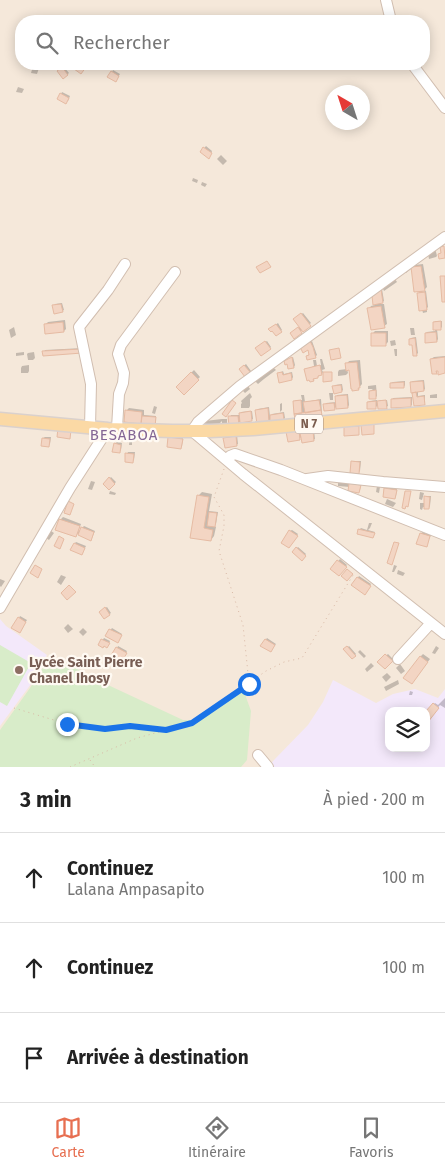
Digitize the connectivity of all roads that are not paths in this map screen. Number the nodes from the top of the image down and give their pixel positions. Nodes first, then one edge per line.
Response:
1 (386, 0) edge
2 (390, 15) edge
3 (416, 70) edge
4 (445, 108) edge
5 (445, 237) edge
6 (125, 264) dead end
7 (175, 272) dead end
8 (445, 411) edge
9 (0, 420) edge
10 (90, 427) junction
11 (113, 429) junction
12 (192, 431) junction
13 (227, 460) junction
14 (304, 480) junction
15 (445, 487) edge
16 (445, 535) edge
17 (0, 608) edge
18 (431, 622) junction
19 (445, 634) edge
20 (398, 659) dead end
21 (258, 755) dead end
22 (268, 767) edge

1 - 2 street
3 - 4 street
5 - 12 street
6 - 10 street
7 - 11 street
8 - 12 main road, N 7
9 - 10 main road, N 7
10 - 11 main road, N 7
11 - 12 main road, N 7
11 - 17 street
12 - 13 street
13 - 14 street
13 - 18 street
14 - 15 street
14 - 16 street
18 - 19 street
18 - 20 street
21 - 22 street

